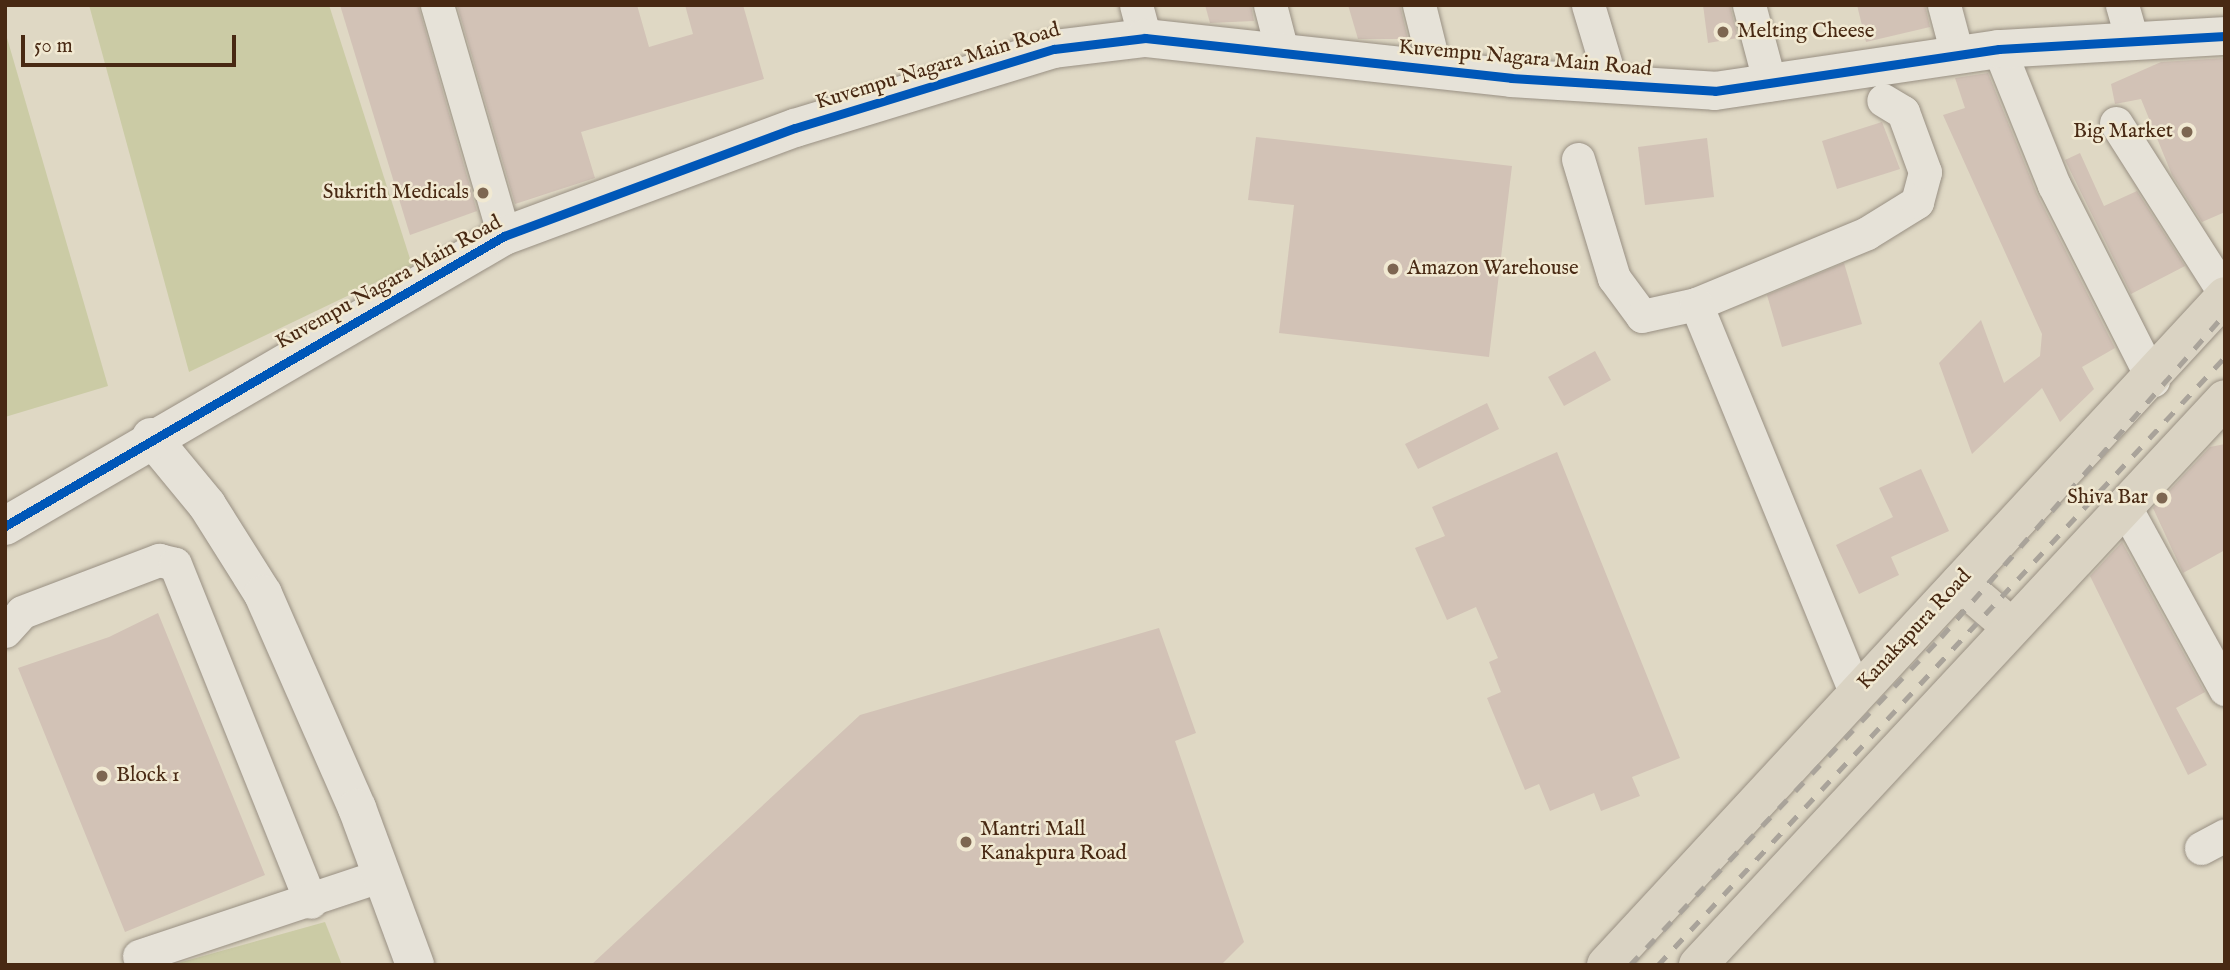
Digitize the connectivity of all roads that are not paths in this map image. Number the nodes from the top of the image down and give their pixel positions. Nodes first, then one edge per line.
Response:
1 (437, 5) edge
2 (1270, 5) edge
3 (1419, 5) edge
4 (1588, 5) edge
5 (1749, 5) edge
6 (1944, 5) edge
7 (1141, 22) edge
8 (2127, 23) edge
9 (2225, 36) edge
10 (1999, 49) junction
11 (1282, 51) junction
12 (1957, 54) junction
13 (1435, 69) junction
14 (1770, 84) junction
15 (1612, 85) junction
16 (1884, 100) dead end
17 (2116, 123) dead end
18 (1578, 159) dead end
19 (504, 236) junction
20 (2225, 295) edge
21 (1696, 304) junction
22 (2153, 380) junction
23 (2225, 400) edge
24 (151, 437) junction
25 (2125, 507) junction
26 (5, 526) edge
27 (1960, 583) junction
28 (2010, 626) junction
29 (5, 632) edge
30 (2225, 689) edge
31 (1856, 695) junction
32 (383, 875) junction
33 (311, 901) junction
34 (139, 956) dead end
35 (415, 965) edge
36 (1606, 965) edge
37 (1698, 965) edge

1 - 19 street
2 - 11 street
3 - 13 street
4 - 15 street
5 - 14 street
6 - 12 street
7 - 11 street, Kuvempu Nagara Main Road
7 - 19 street, Kuvempu Nagara Main Road
8 - 9 street, Kuvempu Nagara Main Road
8 - 10 street, Kuvempu Nagara Main Road
10 - 12 street, Kuvempu Nagara Main Road
10 - 22 street
11 - 13 street, Kuvempu Nagara Main Road
12 - 14 street, Kuvempu Nagara Main Road
13 - 15 street, Kuvempu Nagara Main Road
14 - 15 street, Kuvempu Nagara Main Road
16 - 21 street
17 - 20 street
18 - 21 street
19 - 24 street, Kuvempu Nagara Main Road
20 - 22 highway, Kanakapura Road
21 - 31 street
22 - 27 highway, Kanakapura Road
23 - 25 highway
24 - 26 street, Kuvempu Nagara Main Road
24 - 32 street
25 - 28 highway
25 - 30 street
27 - 28 highway
27 - 31 highway, Kanakapura Road
28 - 37 highway
29 - 33 street
31 - 36 highway, Kanakapura Road
32 - 33 street
32 - 35 street
33 - 34 street

